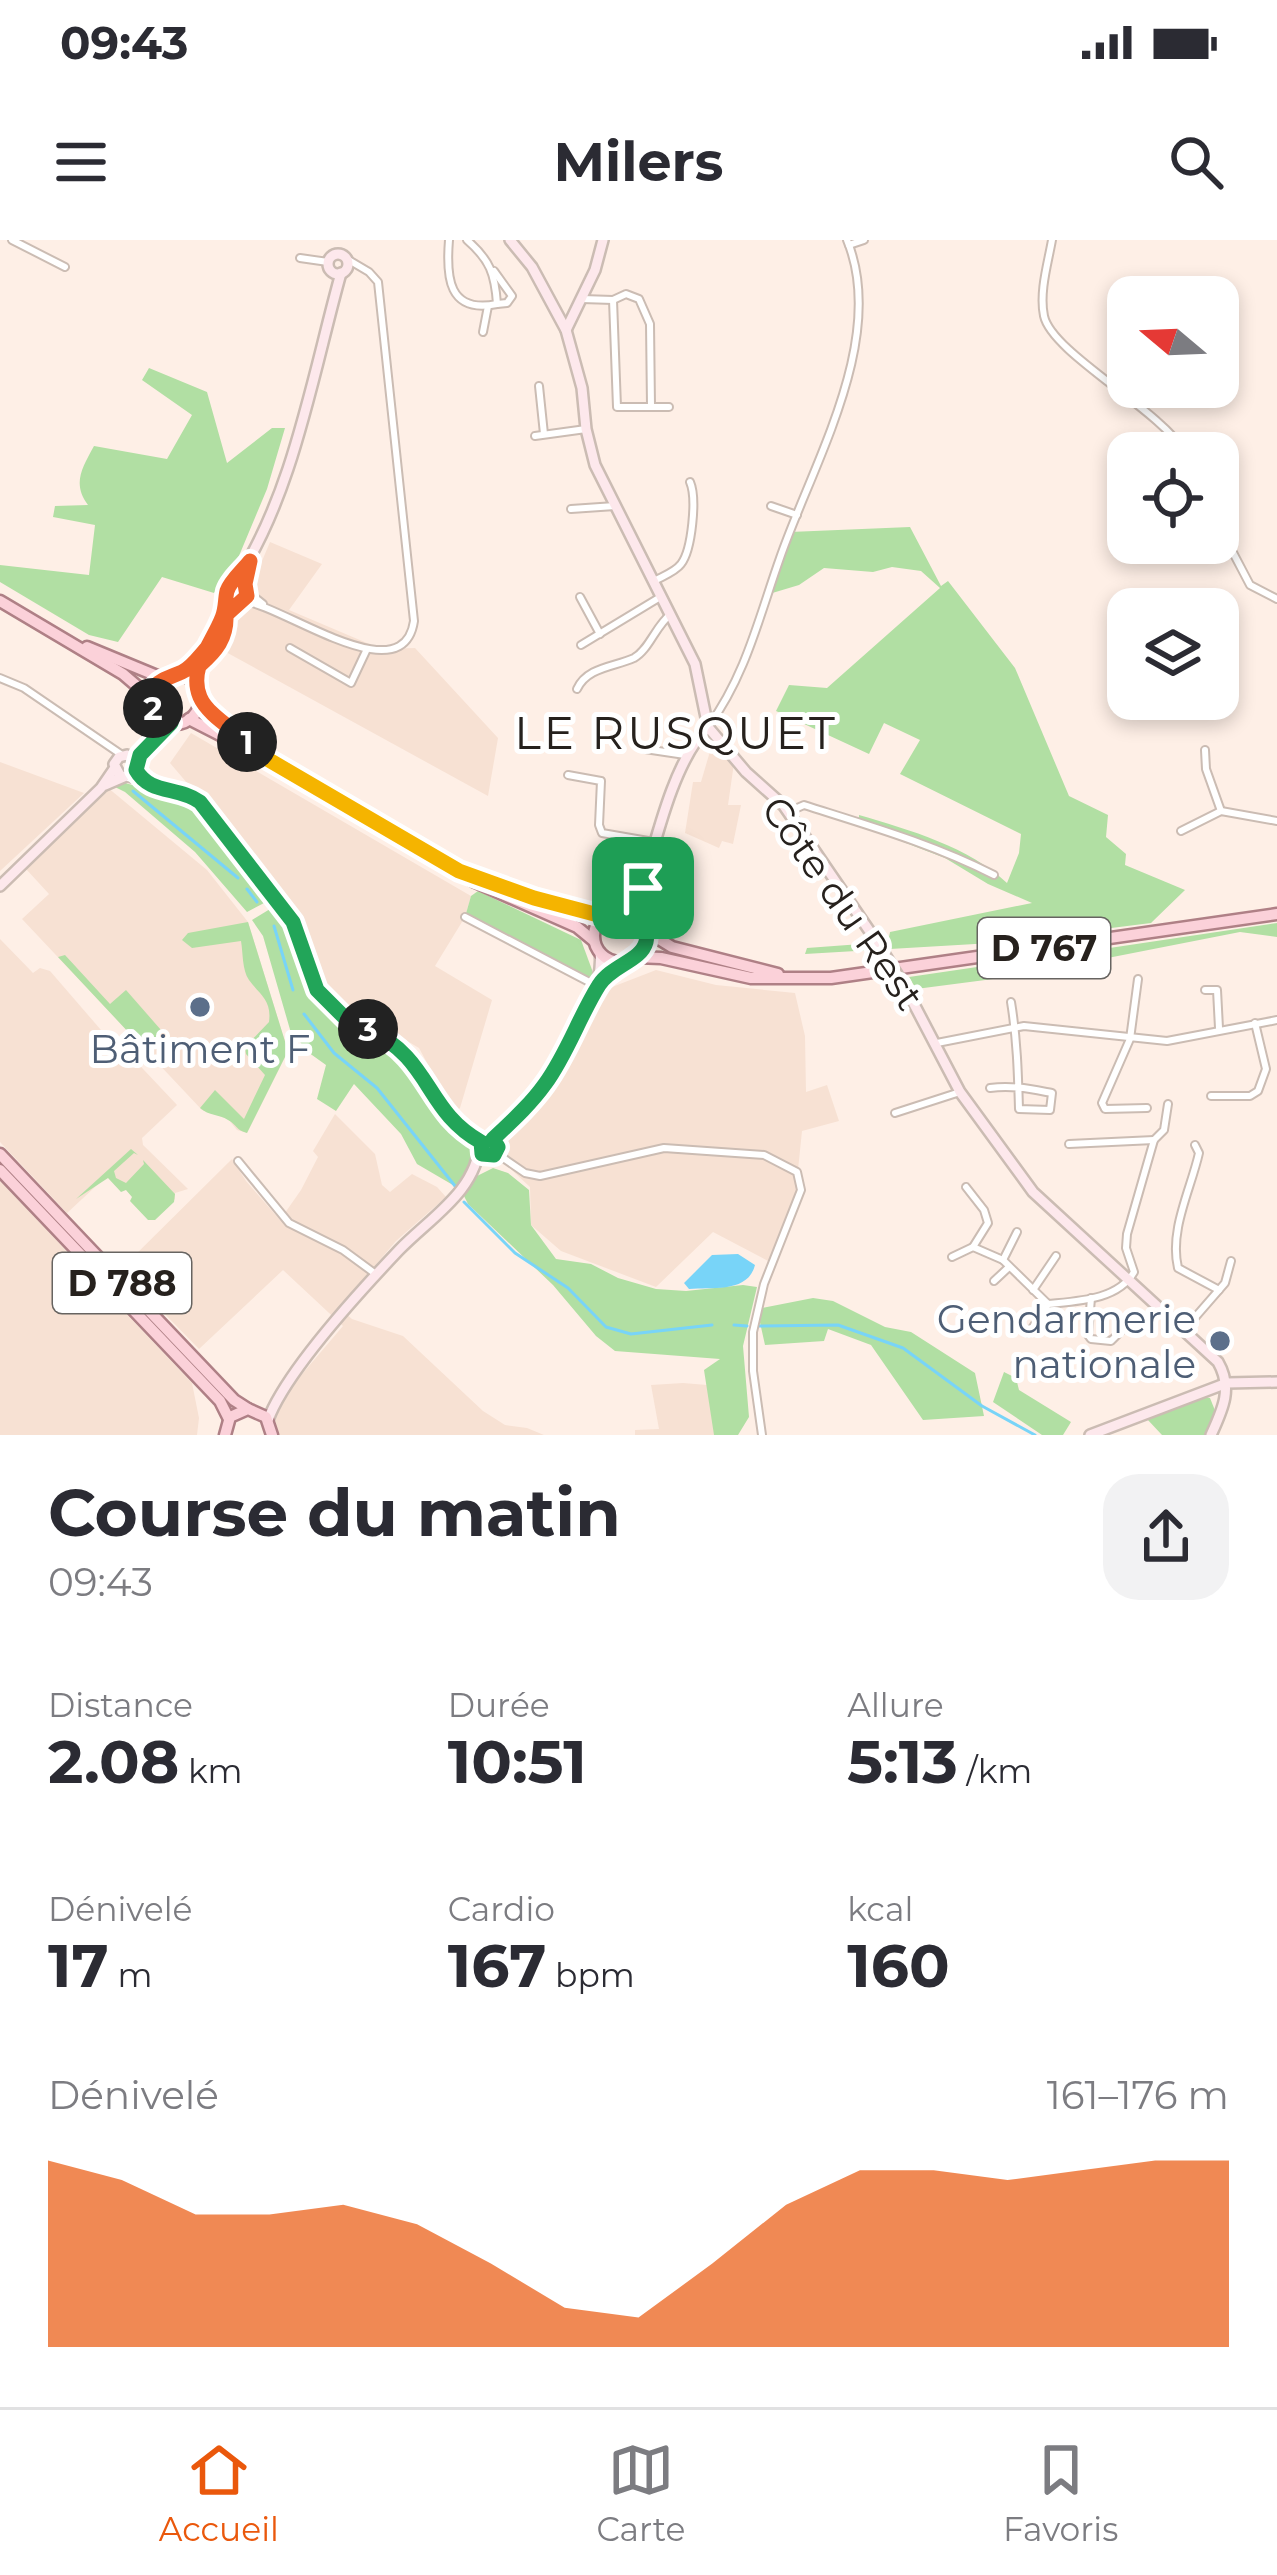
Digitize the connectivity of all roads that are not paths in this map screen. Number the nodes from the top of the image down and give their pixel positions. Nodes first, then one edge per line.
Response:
1 (12, 240) edge
2 (341, 240) edge
3 (449, 240) edge
4 (467, 240) edge
5 (510, 240) edge
6 (603, 240) edge
7 (864, 240) edge
8 (1052, 240) edge
9 (848, 242) edge
10 (300, 259) dead end
11 (338, 264) junction
12 (65, 266) dead end
13 (493, 270) junction
14 (613, 300) junction
15 (580, 303) junction
16 (493, 305) junction
17 (560, 316) junction
18 (566, 330) junction
19 (483, 332) dead end
20 (539, 386) dead end
21 (651, 406) junction
22 (669, 407) dead end
23 (586, 429) junction
24 (1171, 432) edge
25 (691, 482) dead end
26 (615, 506) junction
27 (772, 506) dead end
28 (571, 509) dead end
29 (797, 515) junction
30 (1238, 564) edge
31 (654, 580) junction
32 (239, 593) junction
33 (662, 596) junction
34 (580, 597) dead end
35 (1277, 598) edge
36 (0, 601) edge
37 (671, 614) junction
38 (224, 618) junction
39 (600, 634) junction
40 (61, 637) junction
41 (580, 645) dead end
42 (290, 648) dead end
43 (206, 649) junction
44 (367, 649) junction
45 (200, 665) junction
46 (178, 674) junction
47 (162, 677) junction
48 (0, 678) edge
49 (195, 684) junction
50 (577, 689) dead end
51 (151, 698) junction
52 (200, 699) junction
53 (155, 713) junction
54 (189, 719) junction
55 (171, 723) junction
56 (708, 727) junction
57 (635, 742) dead end
58 (1204, 750) dead end
59 (685, 755) junction
60 (269, 760) junction
61 (125, 766) junction
62 (568, 775) dead end
63 (1221, 811) junction
64 (788, 812) junction
65 (1277, 820) edge
66 (1181, 831) dead end
67 (658, 842) junction
68 (459, 871) junction
69 (994, 875) dead end
70 (0, 886) edge
71 (643, 888) junction
72 (620, 909) junction
73 (1277, 914) edge
74 (602, 916) junction
75 (465, 917) dead end
76 (639, 917) junction
77 (646, 931) junction
78 (597, 947) junction
79 (636, 957) junction
80 (620, 962) junction
81 (811, 978) junction
82 (1138, 979) dead end
83 (598, 986) junction
84 (1205, 991) dead end
85 (1011, 1002) dead end
86 (1277, 1020) edge
87 (1255, 1023) junction
88 (1015, 1027) junction
89 (1219, 1028) junction
90 (1130, 1039) junction
91 (937, 1043) junction
92 (990, 1088) dead end
93 (1018, 1088) junction
94 (960, 1092) junction
95 (1211, 1096) dead end
96 (1168, 1104) dead end
97 (1147, 1108) dead end
98 (895, 1114) dead end
99 (493, 1139) junction
100 (1154, 1140) junction
101 (1069, 1144) dead end
102 (1195, 1145) dead end
103 (481, 1148) junction
104 (496, 1153) junction
105 (0, 1154) edge
106 (238, 1161) dead end
107 (0, 1170) edge
108 (966, 1187) dead end
109 (1017, 1232) dead end
110 (973, 1246) junction
111 (1056, 1256) dead end
112 (952, 1257) dead end
113 (1231, 1261) dead end
114 (1006, 1263) junction
115 (377, 1275) junction
116 (1130, 1280) junction
117 (994, 1281) dead end
118 (1033, 1290) junction
119 (1219, 1290) junction
120 (1091, 1298) junction
121 (1048, 1304) junction
122 (1122, 1330) dead end
123 (1183, 1332) junction
124 (1029, 1333) dead end
125 (1089, 1336) junction
126 (1079, 1348) dead end
127 (1277, 1382) edge
128 (1227, 1383) junction
129 (284, 1390) junction
130 (251, 1409) junction
131 (229, 1419) junction
132 (268, 1420) junction
133 (1212, 1433) edge
134 (225, 1435) edge
135 (272, 1435) edge
136 (762, 1435) edge
137 (1090, 1435) edge

1 - 12 street
2 - 11 street
3 - 16 street
4 - 13 street
5 - 17 street
6 - 15 street
7 - 9 street
8 - 24 street
9 - 29 street
10 - 11 street
11 - 32 street
11 - 44 street
13 - 16 street
13 - 16 street
14 - 15 street
14 - 21 street
14 - 21 street
15 - 17 street
15 - 18 street
16 - 19 street
17 - 18 street
18 - 23 street
20 - 23 street
21 - 22 street
23 - 26 street
25 - 31 street
26 - 28 street
26 - 31 street
27 - 29 street
29 - 56 street
30 - 35 street
31 - 33 street
32 - 38 street
32 - 44 street
33 - 37 street
33 - 39 street
34 - 39 street
36 - 40 main road
37 - 50 street
37 - 56 street
38 - 43 street
38 - 45 street
39 - 41 street
40 - 47 main road
40 - 51 main road
42 - 44 street
43 - 45 street
43 - 46 street
45 - 49 street
46 - 47 main road
46 - 49 main road
47 - 51 main road
48 - 61 street
49 - 52 main road
51 - 53 main road
52 - 54 main road
52 - 60 main road
53 - 55 main road
53 - 61 street
54 - 55 main road
54 - 60 main road
55 - 61 street
56 - 59 street
56 - 64 street, Côte du Rest
57 - 59 street
58 - 63 street
59 - 67 street
60 - 68 main road
61 - 70 street
61 - 103 street
62 - 67 street
63 - 65 street
63 - 66 street
64 - 69 street
64 - 91 street, Côte du Rest, bridge
67 - 71 street
68 - 74 main road
68 - 78 main road
71 - 72 street
71 - 76 street
72 - 74 main road
72 - 76 main road
73 - 81 main road, D 767
74 - 78 main road
75 - 83 street
76 - 77 main road
77 - 79 main road
77 - 81 main road, D 767
78 - 80 main road
78 - 83 street
79 - 80 main road
79 - 81 main road, D 767
80 - 83 street
82 - 90 street
83 - 99 street
84 - 89 street
85 - 88 street
86 - 87 street
87 - 89 street
87 - 95 street
88 - 90 street
88 - 91 street
88 - 93 street
89 - 90 street
90 - 97 street
91 - 94 street, Côte du Rest
92 - 93 street
93 - 93 street
94 - 98 street
94 - 116 street, Côte du Rest
96 - 100 street
99 - 103 street
99 - 104 street
100 - 101 street
100 - 116 street
102 - 119 street
103 - 104 street
103 - 115 street
104 - 136 street
105 - 130 main road, D 788
106 - 115 street
107 - 131 main road, D 788
108 - 110 street
109 - 114 street
110 - 112 street
110 - 114 street
111 - 118 street
113 - 119 street
114 - 117 street
114 - 118 street
115 - 129 street
116 - 120 street
116 - 123 street, Côte du Rest
118 - 121 street
119 - 123 street
120 - 121 street
120 - 125 street
121 - 124 street
122 - 125 street
123 - 128 street, Côte du Rest
125 - 126 street
127 - 128 street
128 - 133 street
128 - 137 street
129 - 130 street
129 - 132 street
130 - 131 main road
130 - 132 main road
131 - 134 main road
132 - 135 main road

